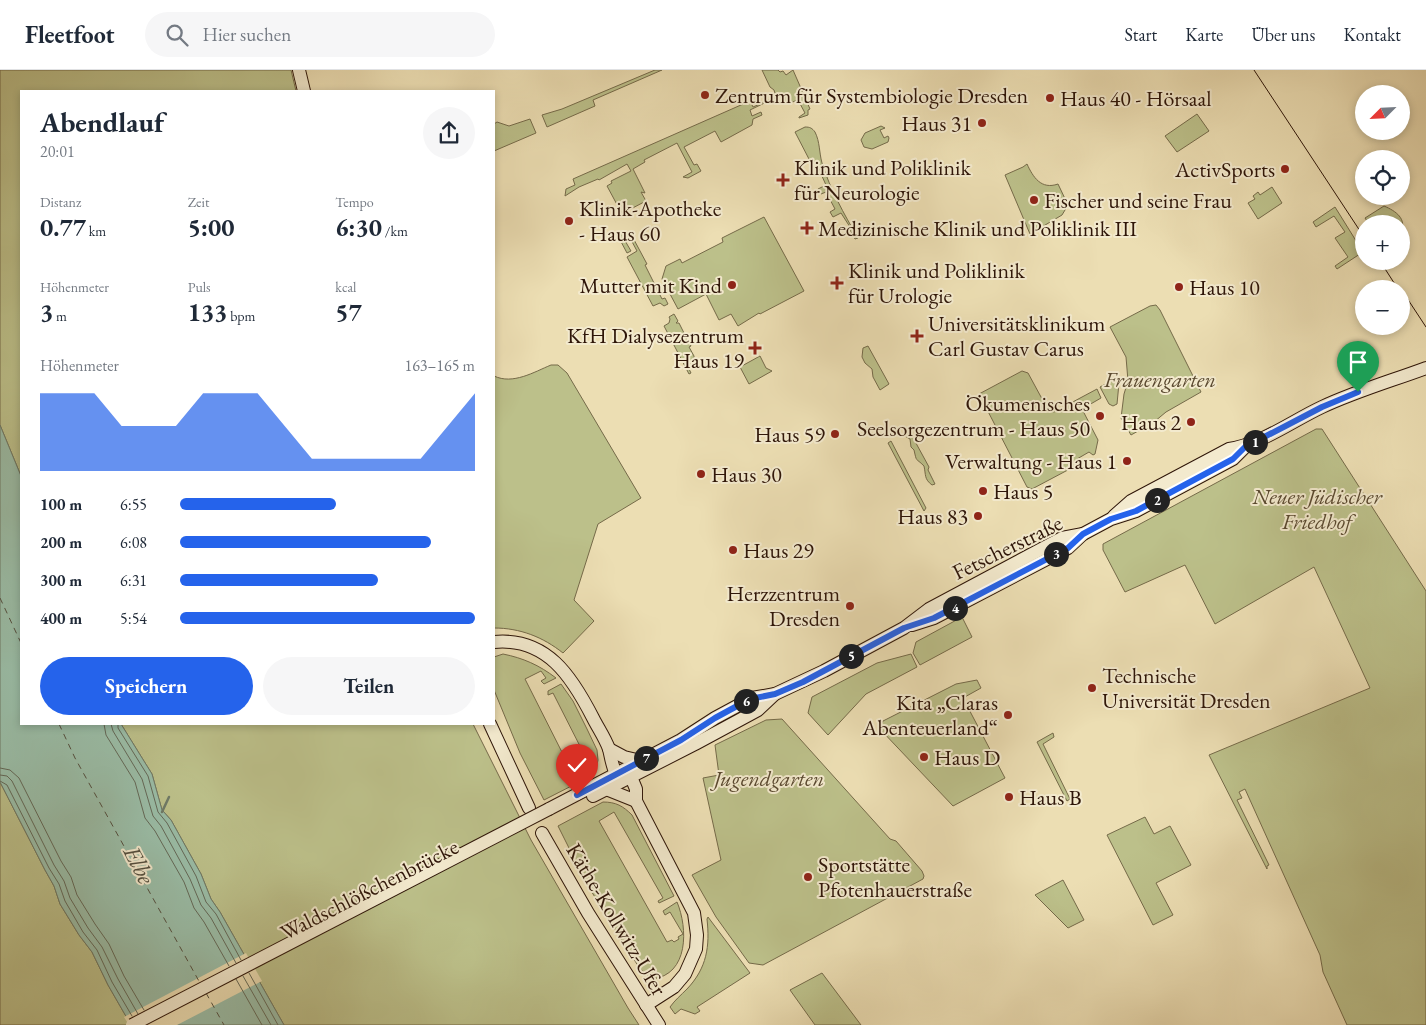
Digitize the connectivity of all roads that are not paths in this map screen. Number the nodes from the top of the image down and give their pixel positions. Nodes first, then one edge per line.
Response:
1 (299, 70) edge
2 (304, 90) edge
3 (1426, 368) edge
4 (495, 642) edge
5 (775, 694) junction
6 (490, 725) edge
7 (609, 749) junction
8 (641, 761) junction
9 (616, 774) junction
10 (631, 778) junction
11 (606, 789) junction
12 (636, 801) junction
13 (529, 808) dead end
14 (551, 813) junction
15 (542, 833) dead end
16 (646, 1005) junction
17 (132, 1025) edge
18 (150, 1025) edge
19 (659, 1025) edge

1 - 2 main road
3 - 5 main road, Fetscherstraße
4 - 7 main road
5 - 8 main road
5 - 10 main road
6 - 13 main road
7 - 8 main road
7 - 9 main road
8 - 9 main road
9 - 14 main road
10 - 11 main road
10 - 12 main road
11 - 12 main road
11 - 14 main road, Waldschlößchenbrücke
12 - 16 main road
14 - 17 main road, Waldschlößchenbrücke, bridge
14 - 18 main road, Waldschlößchenbrücke
15 - 16 main road, Käthe-Kollwitz-Ufer
16 - 19 main road, Käthe-Kollwitz-Ufer

